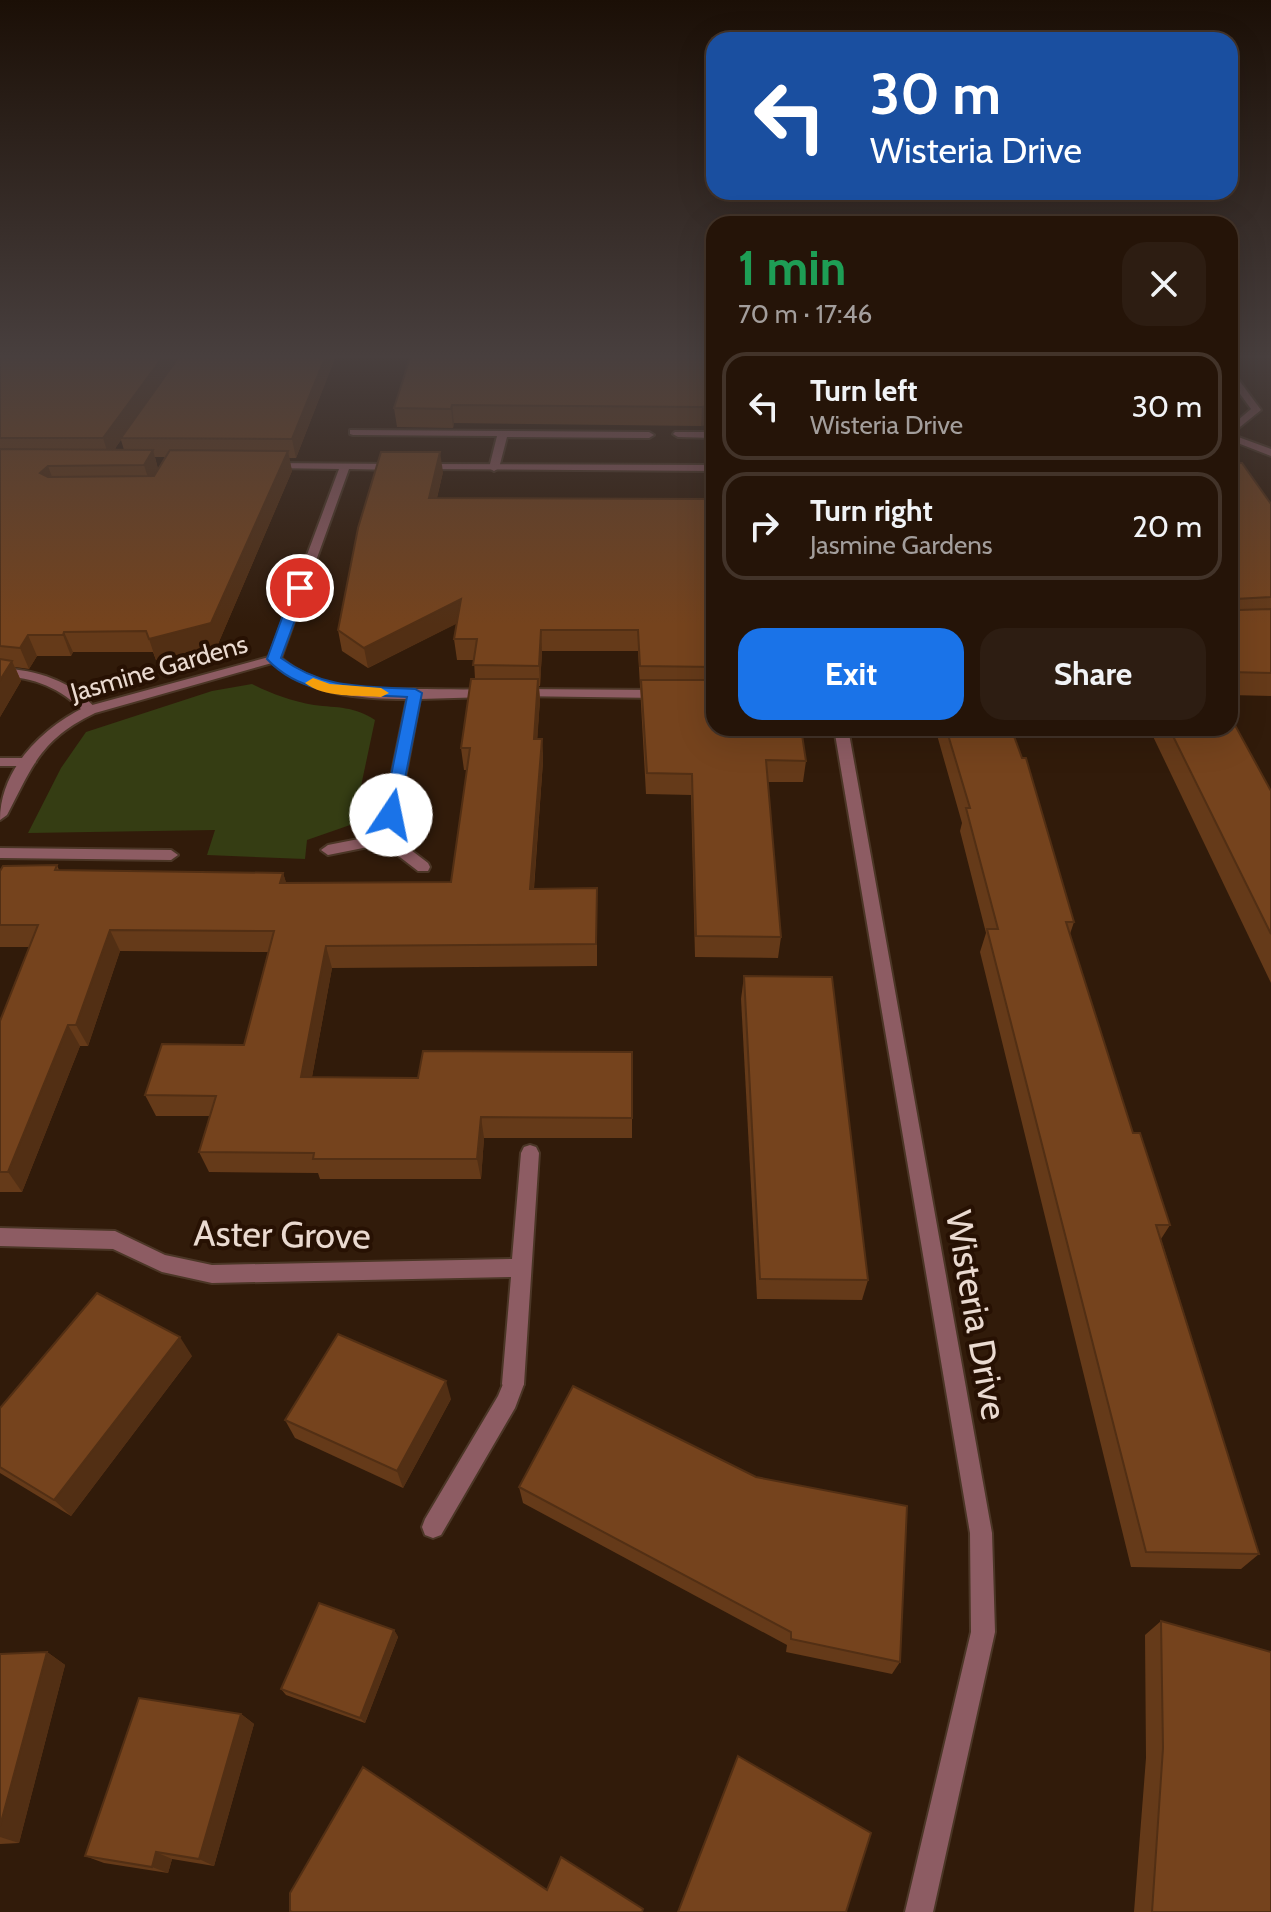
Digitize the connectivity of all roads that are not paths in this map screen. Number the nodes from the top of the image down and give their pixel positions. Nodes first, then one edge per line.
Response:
1 (499, 447) edge
2 (258, 465) edge
3 (345, 466) junction
4 (494, 468) junction
5 (706, 468) edge
6 (274, 659) junction
7 (0, 672) edge
8 (415, 693) junction
9 (668, 694) edge
10 (90, 710) junction
11 (842, 736) edge
12 (0, 762) edge
13 (29, 762) junction
14 (0, 815) edge
15 (386, 839) junction
16 (328, 850) dead end
17 (0, 853) edge
18 (171, 855) dead end
19 (423, 867) dead end
20 (530, 1153) dead end
21 (0, 1237) edge
22 (520, 1268) junction
23 (433, 1527) dead end
24 (919, 1912) edge

1 - 4 street
2 - 3 street
3 - 4 street
3 - 6 street, Jasmine Gardens
4 - 5 street
6 - 8 street
6 - 10 street, Jasmine Gardens
7 - 10 street
8 - 9 street
8 - 15 street
10 - 13 street, Jasmine Gardens
11 - 24 street, Wisteria Drive
12 - 13 street
13 - 14 street, Jasmine Gardens
15 - 16 street
15 - 19 street
17 - 18 street
20 - 22 street
21 - 22 street, Aster Grove
22 - 23 street

